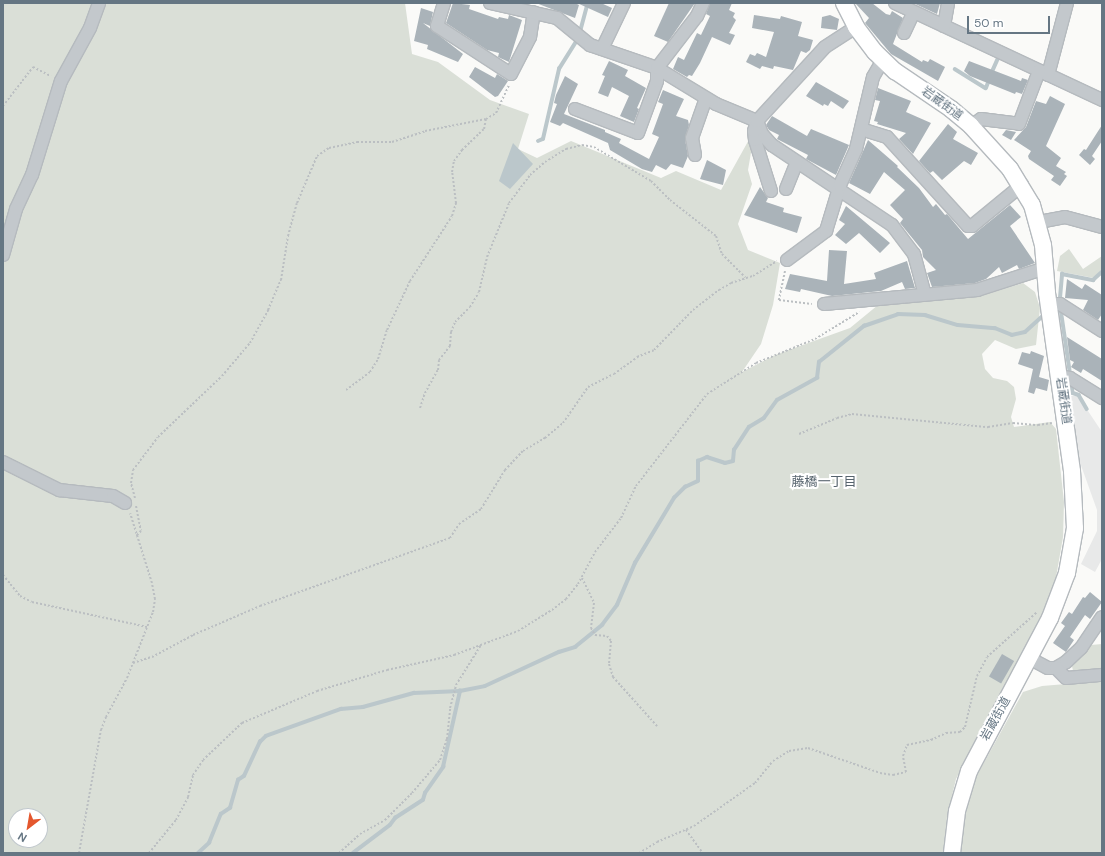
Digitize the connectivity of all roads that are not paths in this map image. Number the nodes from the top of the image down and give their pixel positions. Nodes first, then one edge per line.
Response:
1 (98, 3) edge
2 (444, 3) edge
3 (490, 3) edge
4 (624, 3) edge
5 (703, 3) edge
6 (844, 3) edge
7 (895, 3) edge
8 (948, 3) edge
9 (1067, 3) edge
10 (539, 9) edge
11 (914, 12) junction
12 (944, 26) junction
13 (856, 27) junction
14 (904, 33) dead end
15 (602, 49) junction
16 (883, 60) junction
17 (657, 68) junction
18 (1043, 73) junction
19 (706, 98) junction
20 (1102, 100) edge
21 (574, 109) dead end
22 (757, 121) junction
23 (971, 126) junction
24 (861, 129) junction
25 (695, 154) dead end
26 (797, 162) junction
27 (1022, 185) junction
28 (786, 189) dead end
29 (839, 189) junction
30 (771, 191) dead end
31 (1039, 222) junction
32 (1102, 227) edge
33 (3, 255) edge
34 (787, 260) road end
35 (1045, 268) junction
36 (925, 295) junction
37 (824, 304) road end
38 (1049, 304) junction
39 (1102, 331) edge
40 (1059, 376) junction
41 (1102, 398) edge
42 (3, 462) edge
43 (125, 503) road end
44 (1102, 617) edge
45 (1029, 658) junction
46 (1056, 668) junction
47 (1102, 675) edge
48 (952, 853) edge

1 - 33 street
2 - 10 street
3 - 10 street
4 - 15 street
5 - 17 street
6 - 13 main road, 岩蔵街道
7 - 11 street
8 - 12 street
9 - 18 street
10 - 15 street
11 - 12 street
11 - 14 street
12 - 18 street
13 - 16 main road, 岩蔵街道
13 - 22 street
15 - 17 street
16 - 23 main road, 岩蔵街道
16 - 24 street
17 - 19 street
17 - 21 street
18 - 20 street
18 - 23 street
19 - 22 street
19 - 25 street
22 - 26 street
22 - 30 street
23 - 27 main road, 岩蔵街道
24 - 27 street
24 - 29 street
26 - 28 street
26 - 29 street
27 - 31 main road, 岩蔵街道
29 - 34 street
29 - 36 street
31 - 32 street
31 - 35 main road, 岩蔵街道
35 - 36 street
35 - 38 main road, 岩蔵街道
36 - 37 street
38 - 39 street
38 - 40 main road, 岩蔵街道
40 - 41 street
40 - 45 main road, 岩蔵街道
42 - 43 street
44 - 46 street
45 - 46 street
45 - 48 main road, 岩蔵街道
46 - 47 street

